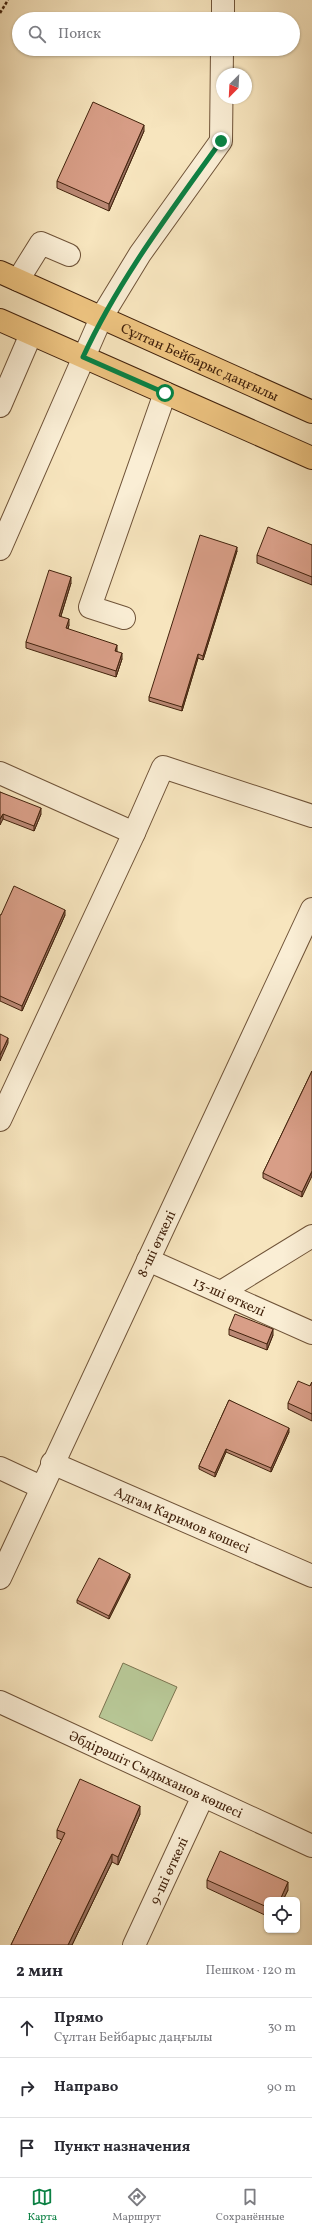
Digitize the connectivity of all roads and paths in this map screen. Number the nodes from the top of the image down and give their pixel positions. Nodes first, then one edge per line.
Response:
1 (8, 0) edge
2 (223, 0) edge
3 (223, 12) edge
4 (0, 13) edge
5 (222, 56) edge
6 (69, 256) dead end
7 (9, 276) edge
8 (101, 318) junction
9 (0, 320) edge
10 (31, 334) junction
11 (83, 357) junction
12 (165, 393) junction
13 (0, 406) edge
14 (312, 412) edge
15 (312, 458) edge
16 (0, 549) edge
17 (124, 618) dead end
18 (0, 773) edge
19 (312, 816) edge
20 (134, 833) junction
21 (312, 909) edge
22 (0, 1120) edge
23 (312, 1236) edge
24 (148, 1260) junction
25 (221, 1292) junction
26 (312, 1333) edge
27 (52, 1463) junction
28 (0, 1468) edge
29 (41, 1487) junction
30 (312, 1576) edge
31 (0, 1578) edge
32 (0, 1702) edge
33 (203, 1796) junction
34 (312, 1846) edge
35 (134, 1945) edge

1 - 4 path
2 - 3 street
5 - 8 street
6 - 7 street
7 - 8 main road, Сұлтан Бейбарыс даңғылы
8 - 11 street
8 - 14 main road, Сұлтан Бейбарыс даңғылы
9 - 10 main road
10 - 11 main road
10 - 13 street
11 - 12 main road
11 - 16 street
12 - 15 main road
12 - 17 street
18 - 20 street
19 - 20 street
20 - 22 street
21 - 24 street, 8-ші өткелі
23 - 25 street
24 - 25 street, 13-ші өткелі
24 - 27 street, 8-ші өткелі
25 - 26 street, 13-ші өткелі
27 - 29 street, 8-ші өткелі
27 - 30 street, Адгам Каримов көшесі
28 - 29 street
29 - 31 street, 8-ші өткелі
32 - 33 street, Әбдірәшіт Сыдыханов көшесі
33 - 34 street, Әбдірәшіт Сыдыханов көшесі
33 - 35 street, 9-ші өткелі

